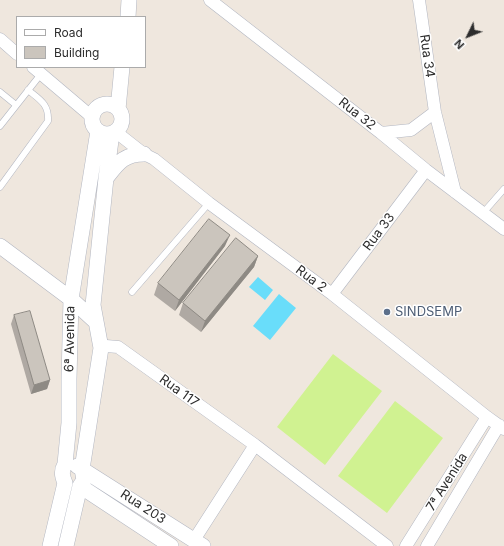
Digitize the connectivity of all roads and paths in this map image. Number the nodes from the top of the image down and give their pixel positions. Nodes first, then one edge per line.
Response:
1 (129, 0) edge
2 (210, 0) edge
3 (419, 0) edge
4 (128, 16) edge
5 (0, 39) edge
6 (16, 53) edge
7 (122, 68) edge
8 (37, 70) edge
9 (28, 90) junction
10 (0, 92) edge
11 (16, 105) junction
12 (112, 107) junction
13 (435, 112) junction
14 (0, 126) edge
15 (105, 128) junction
16 (381, 133) junction
17 (144, 154) junction
18 (426, 170) junction
19 (106, 178) junction
20 (0, 186) edge
21 (504, 189) edge
22 (455, 192) junction
23 (209, 203) junction
24 (483, 213) junction
25 (504, 229) edge
26 (0, 246) edge
27 (132, 292) dead end
28 (332, 294) junction
29 (70, 299) junction
30 (93, 304) junction
31 (96, 322) junction
32 (101, 348) junction
33 (487, 417) junction
34 (501, 427) edge
35 (255, 445) junction
36 (65, 464) junction
37 (82, 470) junction
38 (72, 485) junction
39 (198, 543) edge
40 (50, 546) edge
41 (66, 546) edge
42 (170, 546) edge
43 (387, 546) edge
44 (406, 546) edge
45 (427, 546) edge

1 - 4 street
2 - 16 street, Rua 32
3 - 13 street, Rua 34
5 - 6 street
7 - 12 street
8 - 9 lane
8 - 15 street, Rua 2
9 - 11 lane
9 - 20 lane
10 - 11 lane
11 - 14 lane
12 - 15 street
12 - 15 street
13 - 16 street
13 - 22 street, Rua 34
15 - 17 street, Rua 2
15 - 19 street, 6ª Avenida
15 - 29 street, 6ª Avenida
16 - 18 street, Rua 32
17 - 19 street
17 - 23 street, Rua 2
18 - 22 street, Rua 32
18 - 28 street, Rua 33
19 - 30 street, 6ª Avenida
21 - 24 lane
22 - 24 street, Rua 32
23 - 27 lane
23 - 28 street, Rua 2
24 - 25 street, Rua 32
26 - 29 street
28 - 33 street, Rua 2
29 - 30 street
29 - 31 street
29 - 36 street, 6ª Avenida
30 - 31 street, 6ª Avenida
31 - 32 street, 6ª Avenida
32 - 35 street, Rua 117
32 - 37 street, 6ª Avenida
33 - 34 street, Rua 2
33 - 44 street, 7ª Avenida
34 - 45 street, 7ª Avenida
35 - 39 street
35 - 43 street, Rua 117
36 - 37 street
36 - 38 street, 6ª Avenida
37 - 38 street, 6ª Avenida
37 - 39 street, Rua 203
38 - 40 street, 6ª Avenida
38 - 41 street, 6ª Avenida
38 - 42 street, Rua 203

